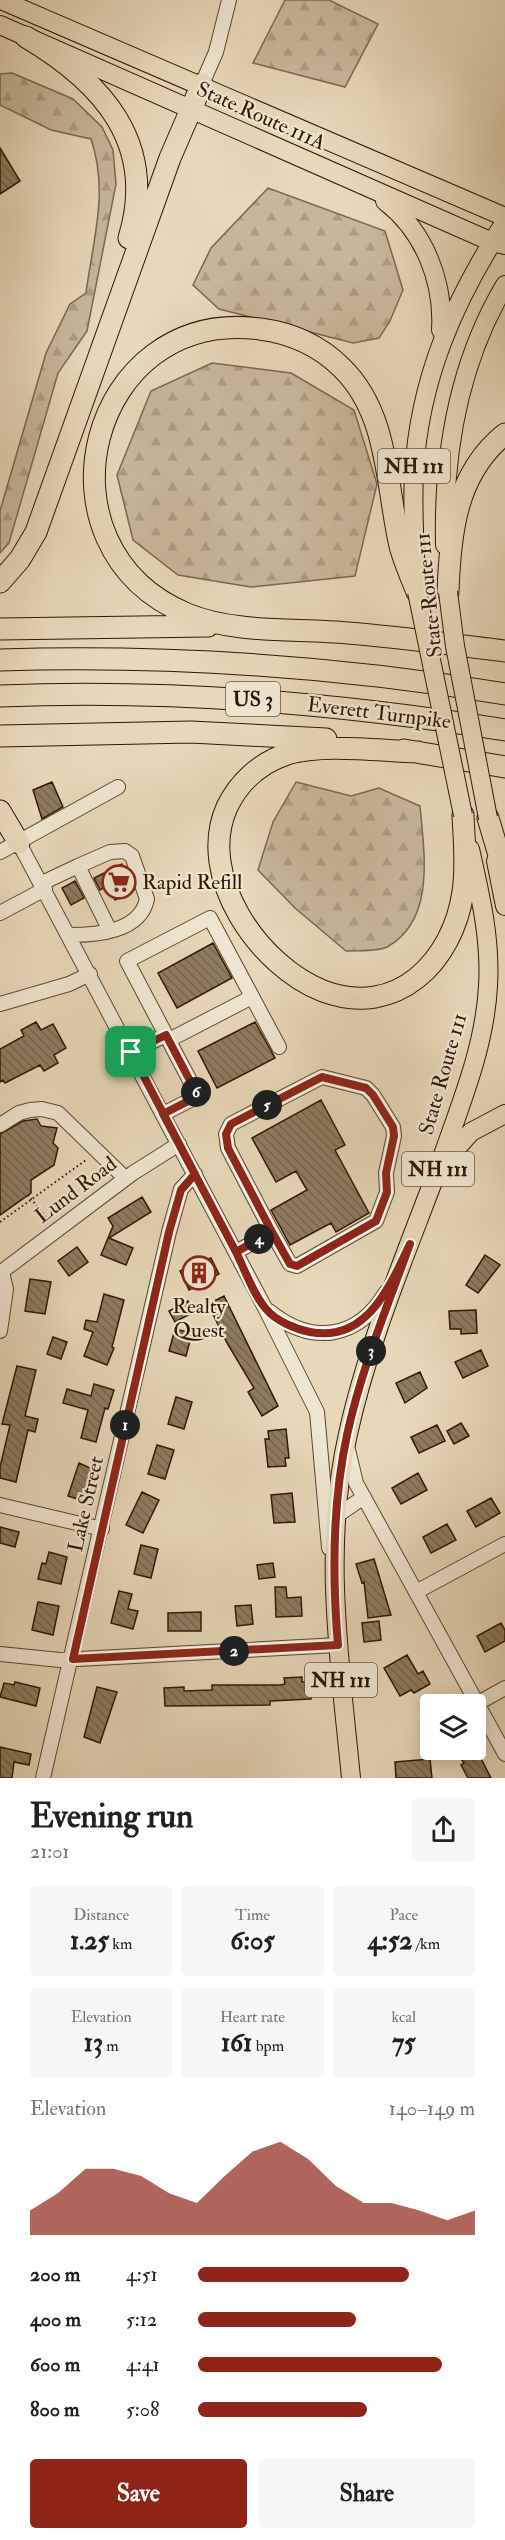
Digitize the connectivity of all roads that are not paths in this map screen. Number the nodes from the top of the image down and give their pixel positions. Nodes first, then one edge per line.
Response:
1 (1, 0) edge
2 (230, 0) edge
3 (0, 25) edge
4 (26, 36) junction
5 (202, 84) junction
6 (191, 110) junction
7 (353, 181) junction
8 (505, 217) edge
9 (505, 222) edge
10 (498, 244) edge
11 (505, 285) edge
12 (440, 344) junction
13 (505, 434) edge
14 (57, 474) junction
15 (0, 582) edge
16 (417, 592) junction
17 (448, 592) junction
18 (238, 626) junction
19 (0, 629) edge
20 (505, 652) edge
21 (0, 660) edge
22 (505, 694) edge
23 (0, 696) edge
24 (505, 730) edge
25 (0, 736) edge
26 (418, 752) junction
27 (505, 767) edge
28 (117, 787) dead end
29 (0, 812) edge
30 (463, 815) junction
31 (488, 818) junction
32 (10, 848) edge
33 (78, 866) junction
34 (505, 875) edge
35 (44, 886) junction
36 (505, 906) edge
37 (0, 913) edge
38 (110, 931) junction
39 (69, 935) junction
40 (90, 974) junction
41 (252, 997) junction
42 (0, 1004) edge
43 (167, 1037) junction
44 (279, 1047) dead end
45 (131, 1052) junction
46 (163, 1114) junction
47 (505, 1114) edge
48 (0, 1125) edge
49 (179, 1143) junction
50 (195, 1174) junction
51 (125, 1178) junction
52 (432, 1185) junction
53 (272, 1232) junction
54 (410, 1244) junction
55 (236, 1252) junction
56 (1, 1272) edge
57 (265, 1308) junction
58 (0, 1331) edge
59 (347, 1436) junction
60 (364, 1497) junction
61 (0, 1505) edge
62 (335, 1517) junction
63 (102, 1529) junction
64 (505, 1544) edge
65 (333, 1583) junction
66 (416, 1592) junction
67 (338, 1645) junction
68 (0, 1654) edge
69 (73, 1659) junction
70 (505, 1688) edge
71 (473, 1694) edge
72 (486, 1699) edge
73 (486, 1718) edge
74 (505, 1754) edge
75 (44, 1778) edge
76 (351, 1778) edge

1 - 5 main road, State Route 111A
2 - 5 street
3 - 4 main road, State Route 111A
4 - 6 main road, State Route 111A
4 - 14 highway
5 - 6 highway
5 - 8 main road, State Route 111A
6 - 7 main road, State Route 111A
6 - 14 highway
7 - 10 main road, State Route 111A
7 - 12 main road
9 - 10 main road, State Route 111 / NH 111
10 - 12 main road, State Route 111 / NH 111
11 - 17 main road, State Route 111 / NH 111
12 - 16 main road, State Route 111 / NH 111
13 - 17 highway
14 - 15 highway
16 - 18 highway
16 - 30 main road, State Route 111 / NH 111, bridge
17 - 31 main road, State Route 111 / NH 111, bridge
18 - 19 highway
18 - 20 highway
21 - 22 highway, Everett Turnpike / US 3
23 - 24 highway, Everett Turnpike / US 3
25 - 26 highway
26 - 27 highway
26 - 30 highway
28 - 32 street
29 - 32 highway
30 - 52 main road, State Route 111 / NH 111
31 - 34 highway
31 - 36 main road, State Route 111 / NH 111
32 - 35 street
33 - 35 street
33 - 38 street
33 - 38 street
35 - 37 street
35 - 39 street
38 - 39 street
39 - 40 street
40 - 42 street
40 - 45 street
41 - 43 street
41 - 43 street
41 - 44 street
43 - 45 street
43 - 46 street
45 - 46 street
46 - 49 street
47 - 52 main road
48 - 51 street
49 - 50 street
49 - 51 street, Lund Road
50 - 55 street
50 - 63 street, Lake Street
51 - 56 street, Lund Road
52 - 54 main road, State Route 111 / NH 111
53 - 53 street
53 - 55 street
54 - 57 street
54 - 59 main road, State Route 111 / NH 111
55 - 57 street
56 - 58 street
57 - 65 street
59 - 60 street
59 - 62 main road, State Route 111 / NH 111
60 - 62 street
60 - 66 street
61 - 63 street
62 - 65 main road, NH 111
63 - 69 street, Lake Street
64 - 66 street
65 - 67 main road, NH 111
66 - 71 street
67 - 69 street
67 - 76 main road, NH 111
68 - 69 street
69 - 75 street, Lake Street
70 - 72 street
73 - 74 street

